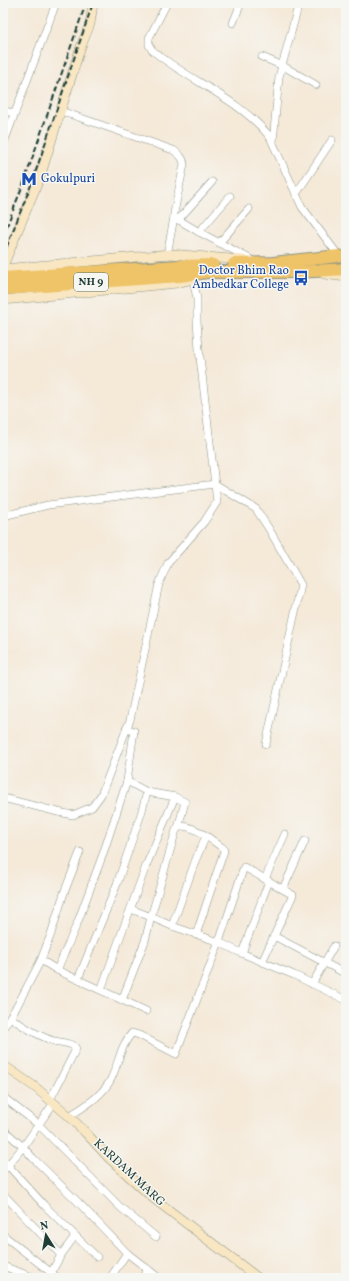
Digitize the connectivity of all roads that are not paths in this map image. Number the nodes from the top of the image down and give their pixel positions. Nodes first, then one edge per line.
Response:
1 (56, 3) edge
2 (93, 3) edge
3 (167, 3) edge
4 (241, 3) edge
5 (299, 3) edge
6 (233, 23) dead end
7 (262, 57) dead end
8 (283, 66) junction
9 (316, 85) dead end
10 (3, 110) edge
11 (61, 111) junction
12 (15, 114) junction
13 (5, 133) edge
14 (332, 140) dead end
15 (273, 143) junction
16 (3, 145) edge
17 (212, 182) dead end
18 (296, 194) junction
19 (230, 196) dead end
20 (249, 209) dead end
21 (176, 219) junction
22 (199, 232) junction
23 (219, 243) junction
24 (344, 254) edge
25 (167, 255) junction
26 (254, 261) junction
27 (273, 263) junction
28 (3, 266) edge
29 (3, 270) edge
30 (179, 271) junction
31 (207, 272) junction
32 (343, 272) edge
33 (3, 278) edge
34 (193, 279) junction
35 (3, 289) edge
36 (3, 300) edge
37 (215, 484) junction
38 (3, 516) edge
39 (126, 729) junction
40 (266, 744) dead end
41 (126, 781) junction
42 (147, 792) junction
43 (174, 797) junction
44 (3, 798) edge
45 (178, 828) junction
46 (285, 834) dead end
47 (206, 836) junction
48 (305, 841) dead end
49 (80, 852) dead end
50 (267, 880) junction
51 (283, 889) junction
52 (131, 909) junction
53 (151, 917) junction
54 (172, 926) junction
55 (196, 935) junction
56 (274, 936) junction
57 (219, 942) junction
58 (334, 946) dead end
59 (242, 953) junction
60 (41, 960) junction
61 (262, 962) junction
62 (324, 962) junction
63 (57, 970) junction
64 (346, 974) edge
65 (78, 979) junction
66 (312, 984) junction
67 (101, 990) junction
68 (345, 997) edge
69 (122, 1000) junction
70 (146, 1011) dead end
71 (10, 1017) junction
72 (3, 1028) edge
73 (3, 1065) edge
74 (3, 1097) edge
75 (51, 1102) junction
76 (69, 1116) junction
77 (39, 1125) junction
78 (3, 1129) edge
79 (23, 1147) junction
80 (4, 1165) edge
81 (3, 1194) edge
82 (3, 1235) edge
83 (75, 1236) junction
84 (156, 1237) dead end
85 (127, 1253) junction
86 (61, 1255) junction
87 (97, 1257) dead end
88 (3, 1266) edge
89 (42, 1266) junction
90 (148, 1269) junction
91 (51, 1273) junction
92 (35, 1278) edge
93 (58, 1278) edge
94 (110, 1278) edge
95 (142, 1278) edge
96 (159, 1278) edge
97 (258, 1278) edge

1 - 12 street
2 - 11 street
3 - 15 street
4 - 6 street
5 - 8 street
7 - 8 street
8 - 9 street
8 - 15 street
10 - 12 street
11 - 21 street
11 - 28 street
12 - 13 street
13 - 16 street
14 - 18 street
15 - 18 street
17 - 21 street
18 - 24 street
19 - 22 street
20 - 23 street
21 - 22 street
21 - 25 street
22 - 23 street
23 - 26 street
24 - 27 highway, NH 9
25 - 26 street
25 - 29 street
26 - 27 street
27 - 30 highway, NH 9
30 - 31 highway, NH 9
30 - 33 highway, NH 9
30 - 35 highway, NH 9
31 - 32 highway, NH 9
31 - 34 street
34 - 36 street
34 - 37 street
37 - 38 street
37 - 39 street
37 - 40 street
39 - 41 street
39 - 44 street
41 - 42 street
41 - 63 street
42 - 43 street
42 - 65 street
43 - 45 street
43 - 52 street
45 - 47 street
45 - 53 street
46 - 50 street
47 - 54 street
47 - 55 street
48 - 51 street
49 - 60 street
50 - 51 street
50 - 57 street
50 - 59 street
51 - 56 street
52 - 53 street
52 - 67 street
53 - 54 street
53 - 69 street
54 - 55 street
55 - 57 street
56 - 61 street
56 - 62 street
57 - 59 street
57 - 76 street
58 - 62 street
59 - 61 street
60 - 63 street
60 - 71 street
61 - 66 street
62 - 64 street
62 - 66 street
63 - 65 street
65 - 67 street
66 - 68 street
67 - 69 street
69 - 70 street
71 - 72 street
71 - 75 street
73 - 75 street, KARDAM MARG
74 - 77 street
75 - 76 street, KARDAM MARG
75 - 77 street
76 - 97 street, KARDAM MARG
77 - 79 street
77 - 84 street
78 - 79 street
79 - 80 street
79 - 85 street
80 - 83 street
81 - 86 street
82 - 89 street
83 - 86 street
83 - 87 street
85 - 90 street
85 - 94 street
86 - 91 street
88 - 92 street
89 - 91 street
89 - 92 street
90 - 95 street
90 - 96 street
91 - 93 street

